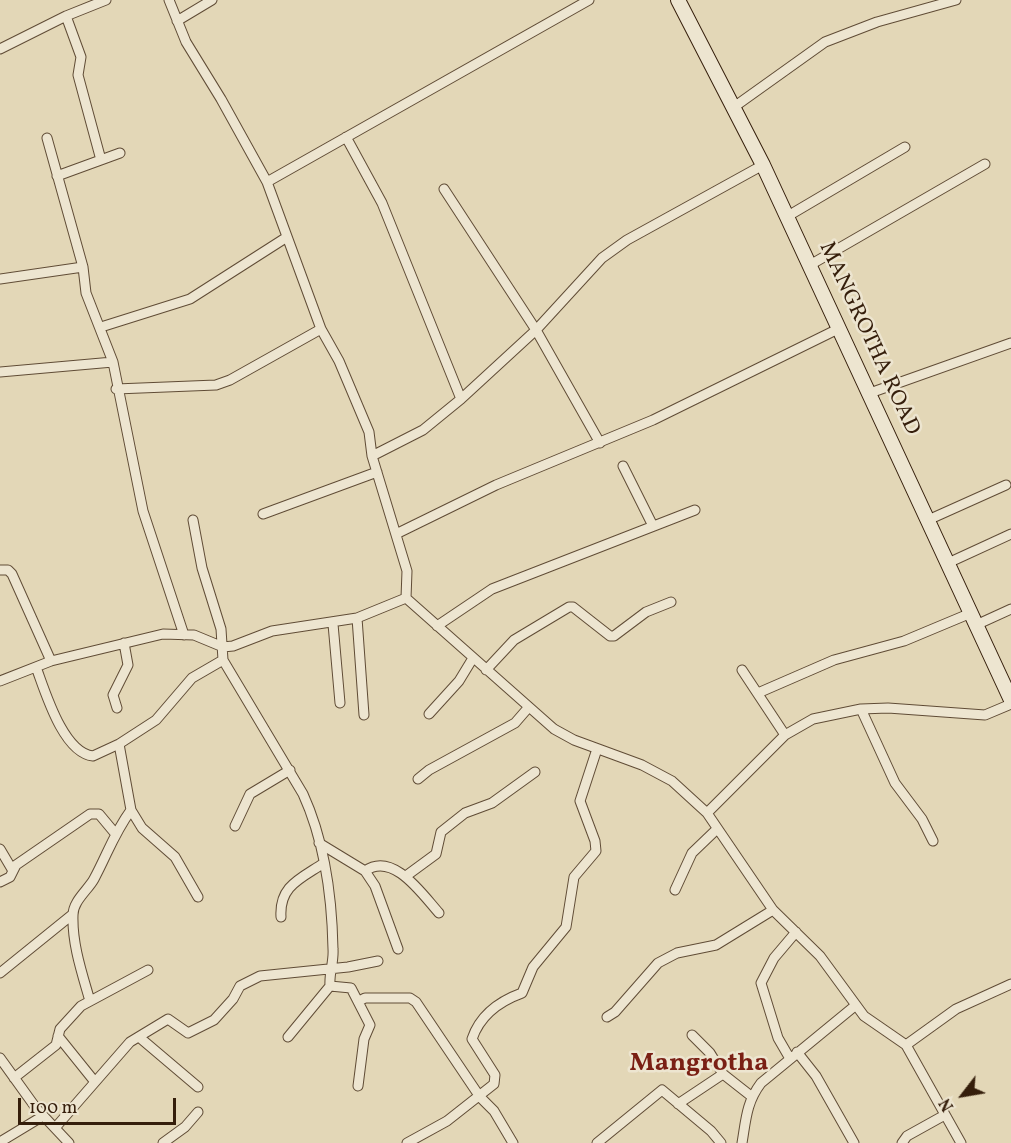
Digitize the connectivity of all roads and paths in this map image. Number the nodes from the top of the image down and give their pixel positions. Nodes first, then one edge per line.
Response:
1 (106, 0) edge
2 (169, 0) edge
3 (212, 0) edge
4 (589, 0) edge
5 (678, 0) edge
6 (956, 0) edge
7 (66, 16) junction
8 (177, 21) junction
9 (0, 49) edge
10 (734, 108) junction
11 (346, 137) junction
12 (47, 138) dead end
13 (905, 147) dead end
14 (120, 153) dead end
15 (100, 160) junction
16 (985, 164) dead end
17 (763, 165) junction
18 (57, 176) junction
19 (267, 182) junction
20 (444, 189) dead end
21 (788, 216) junction
22 (287, 237) junction
23 (810, 265) junction
24 (83, 267) junction
25 (0, 279) edge
26 (100, 327) junction
27 (840, 328) junction
28 (321, 329) junction
29 (536, 330) junction
30 (1011, 343) edge
31 (113, 362) junction
32 (0, 372) edge
33 (117, 389) junction
34 (870, 393) junction
35 (461, 399) junction
36 (600, 442) junction
37 (372, 456) junction
38 (623, 466) dead end
39 (377, 472) junction
40 (1006, 485) dead end
41 (695, 510) dead end
42 (263, 514) dead end
43 (193, 520) dead end
44 (928, 520) junction
45 (653, 526) junction
46 (396, 534) junction
47 (1011, 534) edge
48 (948, 563) junction
49 (0, 570) edge
50 (406, 598) junction
51 (671, 602) dead end
52 (1011, 609) edge
53 (357, 618) junction
54 (974, 619) junction
55 (333, 624) junction
56 (437, 626) junction
57 (184, 635) junction
58 (124, 643) junction
59 (223, 647) junction
60 (473, 658) junction
61 (223, 660) junction
62 (51, 662) junction
63 (36, 667) junction
64 (486, 670) junction
65 (742, 670) dead end
66 (0, 681) edge
67 (758, 693) junction
68 (1010, 699) edge
69 (340, 703) dead end
70 (117, 708) dead end
71 (528, 708) junction
72 (861, 709) junction
73 (429, 714) dead end
74 (364, 716) dead end
75 (785, 735) junction
76 (119, 744) junction
77 (597, 749) junction
78 (290, 770) junction
79 (535, 772) dead end
80 (418, 779) dead end
81 (131, 810) junction
82 (707, 813) junction
83 (235, 826) dead end
84 (717, 829) junction
85 (114, 832) junction
86 (933, 841) dead end
87 (319, 843) junction
88 (0, 849) edge
89 (324, 863) junction
90 (13, 871) junction
91 (365, 871) junction
92 (406, 876) junction
93 (0, 882) edge
94 (675, 890) dead end
95 (198, 897) dead end
96 (773, 910) junction
97 (439, 913) dead end
98 (73, 914) junction
99 (281, 918) dead end
100 (796, 932) junction
101 (399, 949) dead end
102 (378, 961) dead end
103 (331, 968) junction
104 (148, 970) dead end
105 (0, 974) edge
106 (1011, 984) edge
107 (330, 986) junction
108 (90, 1001) junction
109 (359, 1001) junction
110 (856, 1005) junction
111 (607, 1017) dead end
112 (692, 1035) dead end
113 (58, 1036) junction
114 (139, 1037) junction
115 (288, 1037) dead end
116 (906, 1045) junction
117 (793, 1055) junction
118 (0, 1058) edge
119 (723, 1074) junction
120 (14, 1077) junction
121 (95, 1082) junction
122 (358, 1086) dead end
123 (198, 1087) dead end
124 (751, 1096) junction
125 (480, 1097) junction
126 (678, 1104) junction
127 (198, 1112) dead end
128 (43, 1116) junction
129 (943, 1116) junction
130 (55, 1128) junction
131 (176, 1140) edge
132 (0, 1142) edge
133 (68, 1143) edge
134 (163, 1143) edge
135 (407, 1143) edge
136 (513, 1143) edge
137 (597, 1143) edge
138 (721, 1143) edge
139 (742, 1143) edge
140 (854, 1143) edge
141 (902, 1143) edge
142 (961, 1143) edge

1 - 7 street
2 - 8 street
3 - 8 street
4 - 11 street
5 - 10 main road, MANGROTHA ROAD
6 - 10 street
7 - 9 street
7 - 15 street
8 - 19 street
10 - 17 main road, MANGROTHA ROAD
11 - 19 street
11 - 35 street
12 - 18 street
13 - 21 street
14 - 15 street
15 - 18 street
16 - 23 street
17 - 21 main road, MANGROTHA ROAD
17 - 29 street
18 - 24 street
19 - 22 street
20 - 29 street
21 - 23 main road, MANGROTHA ROAD
22 - 26 street
22 - 28 street
23 - 27 main road, MANGROTHA ROAD
24 - 25 street
24 - 26 street
26 - 31 street
27 - 34 main road, MANGROTHA ROAD
27 - 36 street
28 - 33 street
28 - 37 street
29 - 35 street
29 - 36 street
30 - 34 street
31 - 32 street
31 - 33 street
33 - 57 street
34 - 44 main road, MANGROTHA ROAD
35 - 37 street
36 - 46 street
37 - 39 street
38 - 45 street
39 - 42 street
39 - 46 street
40 - 44 street
41 - 45 street
43 - 59 street
44 - 48 main road, MANGROTHA ROAD
45 - 56 street
46 - 50 street
47 - 48 street
48 - 54 main road, MANGROTHA ROAD
49 - 62 street
50 - 53 street
50 - 56 street
51 - 64 street
52 - 54 street
53 - 55 street
53 - 74 street
54 - 67 street
54 - 68 main road, MANGROTHA ROAD
55 - 59 street
55 - 69 street
56 - 60 street
57 - 58 street
57 - 59 street
58 - 62 street
58 - 70 street
59 - 61 street
60 - 64 street
60 - 73 street
61 - 76 street
61 - 78 street
62 - 63 street
63 - 66 street
63 - 76 street
64 - 71 street
65 - 67 street
67 - 75 street
68 - 72 street
71 - 77 street
71 - 80 street
72 - 75 street
72 - 86 street
75 - 82 street
76 - 81 street
77 - 82 street
77 - 125 street
78 - 83 street
78 - 87 street
79 - 92 street
81 - 85 street
81 - 95 street
82 - 84 street
84 - 94 street
84 - 96 street
85 - 90 street
85 - 98 street
87 - 89 street
87 - 91 street
88 - 90 street
89 - 99 street
89 - 103 street
90 - 93 street
91 - 92 street
91 - 101 street
92 - 97 street
96 - 100 street
96 - 111 street
98 - 105 street
98 - 108 street
100 - 110 street
100 - 117 street
102 - 103 street
103 - 107 street
103 - 114 street
104 - 108 street
106 - 116 street
107 - 109 street
107 - 115 street
108 - 113 street
109 - 122 street
109 - 125 street
110 - 116 street
110 - 117 street
112 - 119 street
113 - 120 street
113 - 121 street
114 - 121 street
114 - 123 street
116 - 129 street
117 - 124 street
117 - 140 street
118 - 120 street
119 - 124 street
119 - 126 street
120 - 128 street
121 - 130 street
124 - 139 street
125 - 135 street
125 - 136 street
126 - 137 street
126 - 138 street
127 - 131 street
128 - 130 street
128 - 132 street
129 - 141 street
129 - 142 street
130 - 133 street
131 - 134 street

